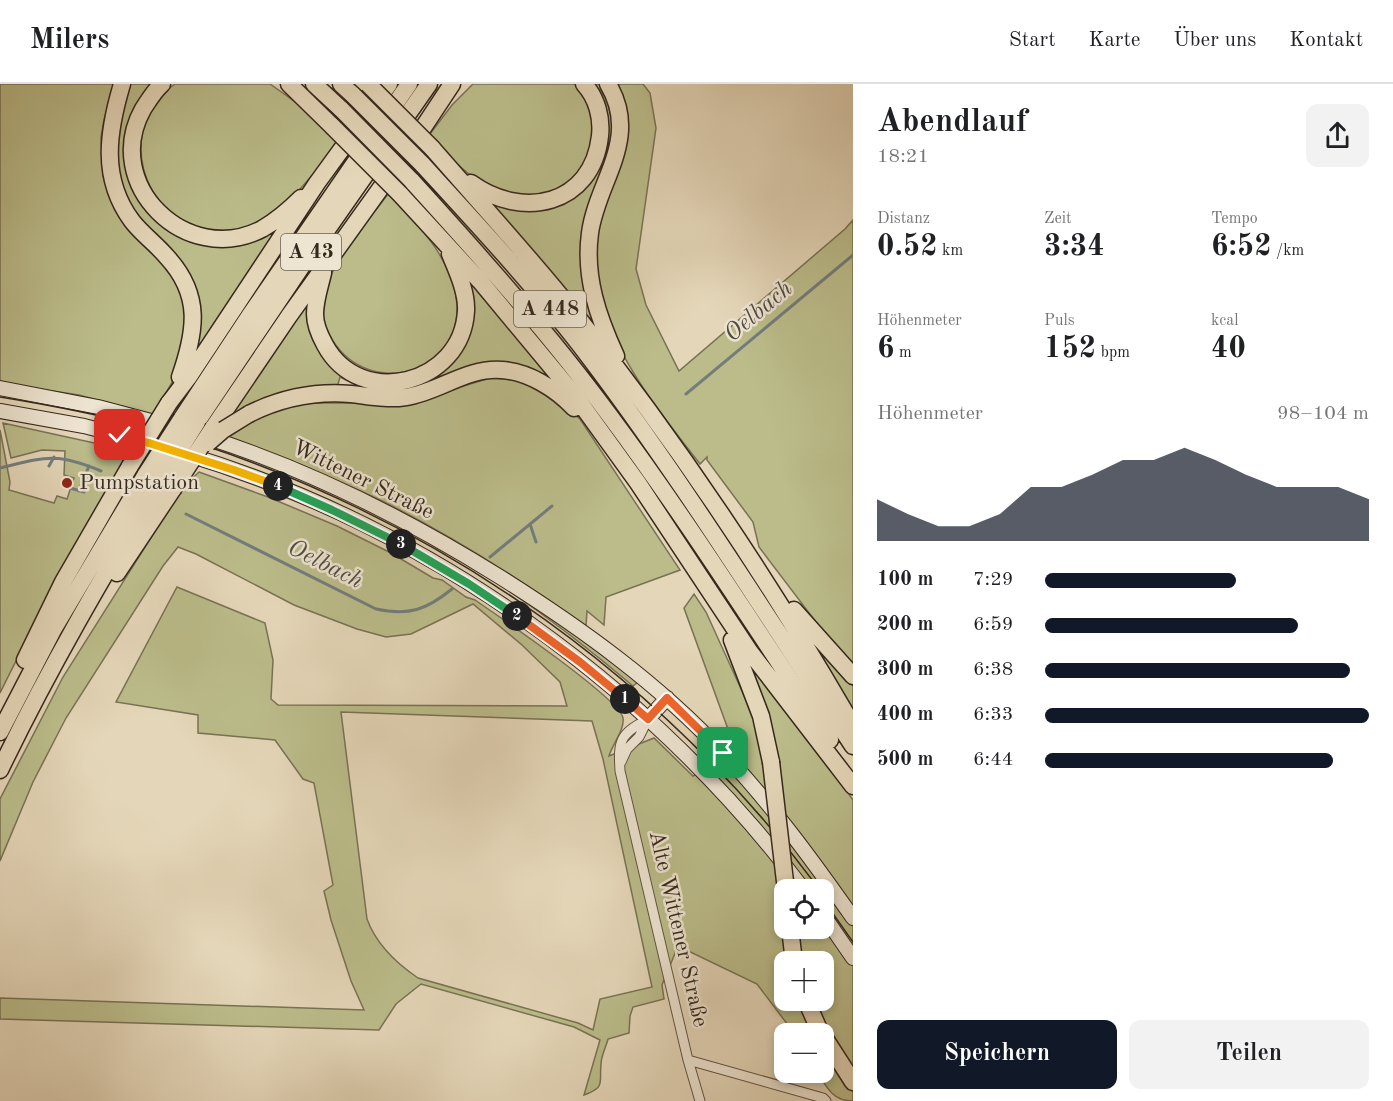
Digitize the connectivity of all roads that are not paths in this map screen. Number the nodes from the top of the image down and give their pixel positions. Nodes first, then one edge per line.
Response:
1 (122, 84) edge
2 (162, 84) edge
3 (283, 84) edge
4 (289, 84) edge
5 (314, 84) edge
6 (368, 84) edge
7 (389, 84) edge
8 (410, 84) edge
9 (429, 84) edge
10 (452, 84) edge
11 (461, 84) edge
12 (584, 84) edge
13 (608, 84) edge
14 (347, 89) edge
15 (306, 101) junction
16 (438, 105) junction
17 (432, 148) junction
18 (317, 183) junction
19 (448, 247) junction
20 (326, 263) junction
21 (0, 388) edge
22 (171, 400) junction
23 (644, 404) junction
24 (0, 411) edge
25 (189, 420) junction
26 (611, 445) junction
27 (196, 453) junction
28 (645, 478) junction
29 (160, 481) junction
30 (757, 566) junction
31 (735, 580) junction
32 (712, 595) junction
33 (853, 676) edge
34 (667, 698) junction
35 (0, 711) edge
36 (648, 719) junction
37 (853, 726) edge
38 (0, 732) edge
39 (853, 746) edge
40 (0, 770) edge
41 (853, 775) edge
42 (853, 786) edge
43 (785, 879) edge
44 (795, 879) edge
45 (853, 918) edge
46 (834, 930) edge
47 (853, 958) edge
48 (834, 1053) edge
49 (688, 1060) junction
50 (853, 1082) edge
51 (700, 1101) edge
52 (826, 1101) edge

1 - 22 highway
2 - 18 highway
3 - 15 highway
4 - 15 highway
5 - 28 highway, A 448, bridge
6 - 17 highway, bridge
7 - 18 highway
8 - 25 highway, A 43
9 - 25 highway, A 43
10 - 16 highway
11 - 16 highway
12 - 17 highway
13 - 23 highway
14 - 31 highway, A 448, bridge
15 - 19 highway, bridge
16 - 20 highway
17 - 23 highway
18 - 22 highway
19 - 20 highway
19 - 26 highway
20 - 27 highway, bridge
21 - 34 main road, Wittener Straße
22 - 35 highway, bridge
23 - 30 highway
24 - 36 main road, Wittener Straße
25 - 29 highway, A 43, bridge
26 - 27 highway, bridge
26 - 28 highway
27 - 29 highway, bridge
28 - 31 highway, A 448
28 - 32 highway
29 - 38 highway, A 43
29 - 40 highway, A 43
30 - 33 highway
30 - 37 highway
31 - 39 highway, A 448
31 - 41 highway, A 448
32 - 42 highway
32 - 43 highway, bridge
34 - 36 main road
34 - 45 main road, Wittener Straße
36 - 44 main road, Wittener Straße
36 - 49 street, Alte Wittener Straße
46 - 47 main road
48 - 50 highway
49 - 51 street, Alte Wittener Straße
49 - 52 street

